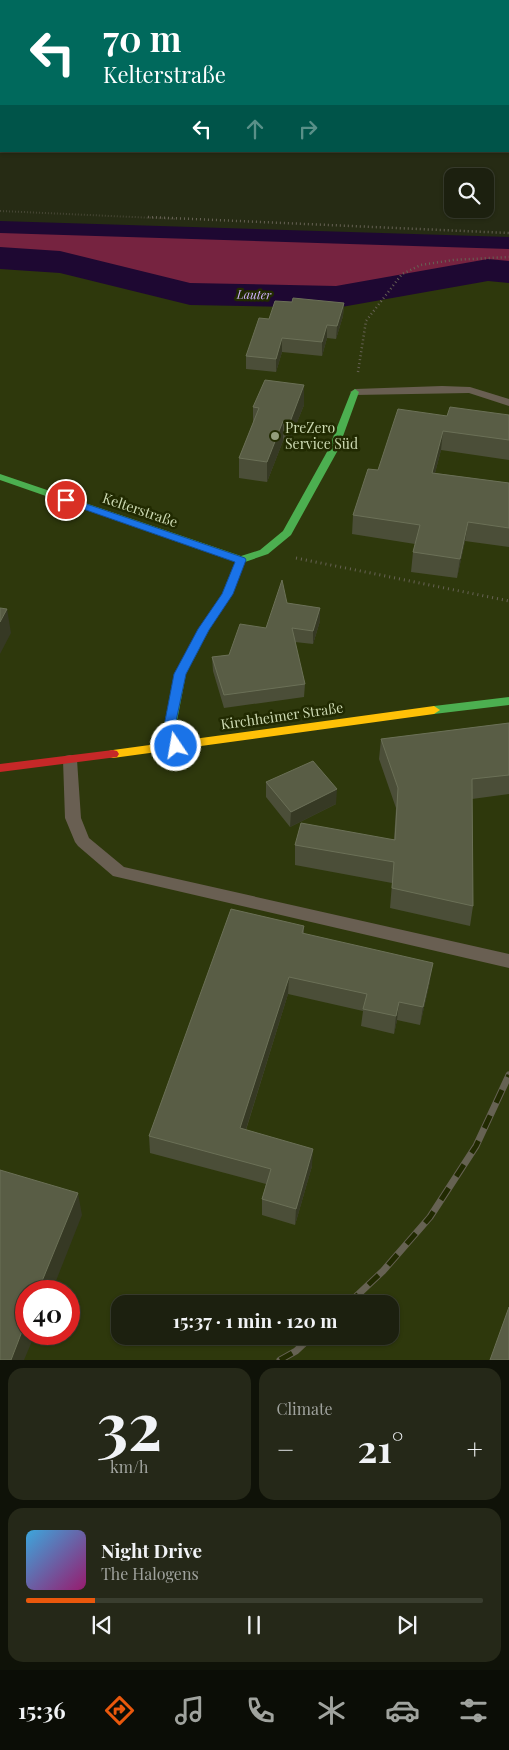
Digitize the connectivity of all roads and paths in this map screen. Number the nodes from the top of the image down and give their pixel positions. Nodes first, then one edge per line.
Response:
1 (0, 211) edge
2 (509, 233) edge
3 (509, 257) edge
4 (355, 392) junction
5 (509, 403) edge
6 (0, 477) edge
7 (264, 552) junction
8 (241, 560) junction
9 (509, 601) edge
10 (509, 701) edge
11 (176, 746) junction
12 (70, 760) junction
13 (0, 768) edge
14 (509, 961) edge

1 - 2 path
3 - 4 path
4 - 5 lane
4 - 7 street
6 - 8 street, Kelterstraße
7 - 8 street
7 - 9 path
8 - 11 street
10 - 11 street, Kirchheimer Straße
11 - 12 street, Kirchheimer Straße
12 - 13 street, Kirchheimer Straße
12 - 14 lane

